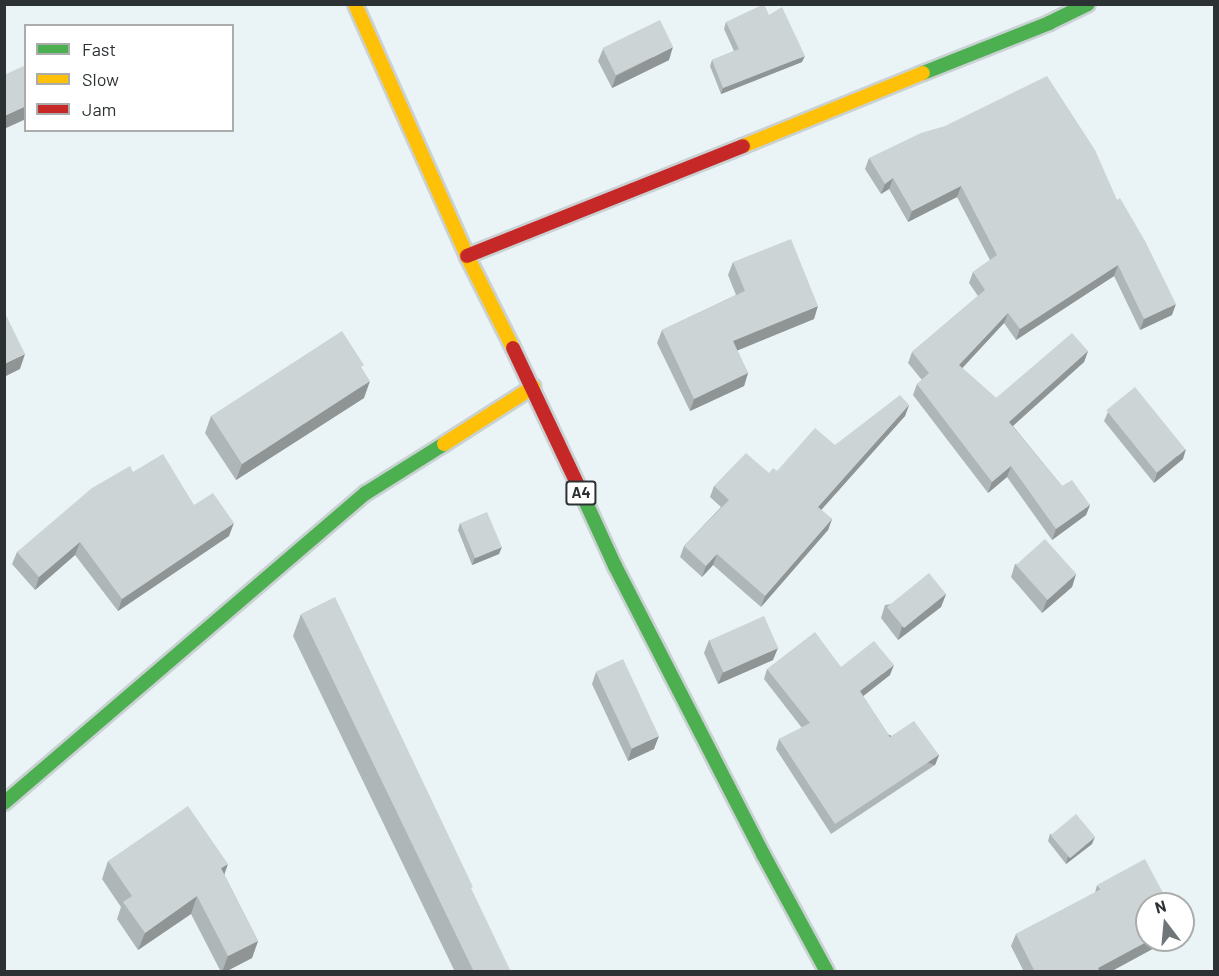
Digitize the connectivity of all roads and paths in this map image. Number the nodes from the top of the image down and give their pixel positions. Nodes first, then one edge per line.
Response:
1 (355, 4) edge
2 (1088, 4) edge
3 (467, 256) junction
4 (532, 387) junction
5 (4, 803) edge
6 (827, 972) edge

1 - 3 main road, A4
2 - 3 main road
3 - 4 main road, A4
4 - 5 main road
4 - 6 main road, A4

